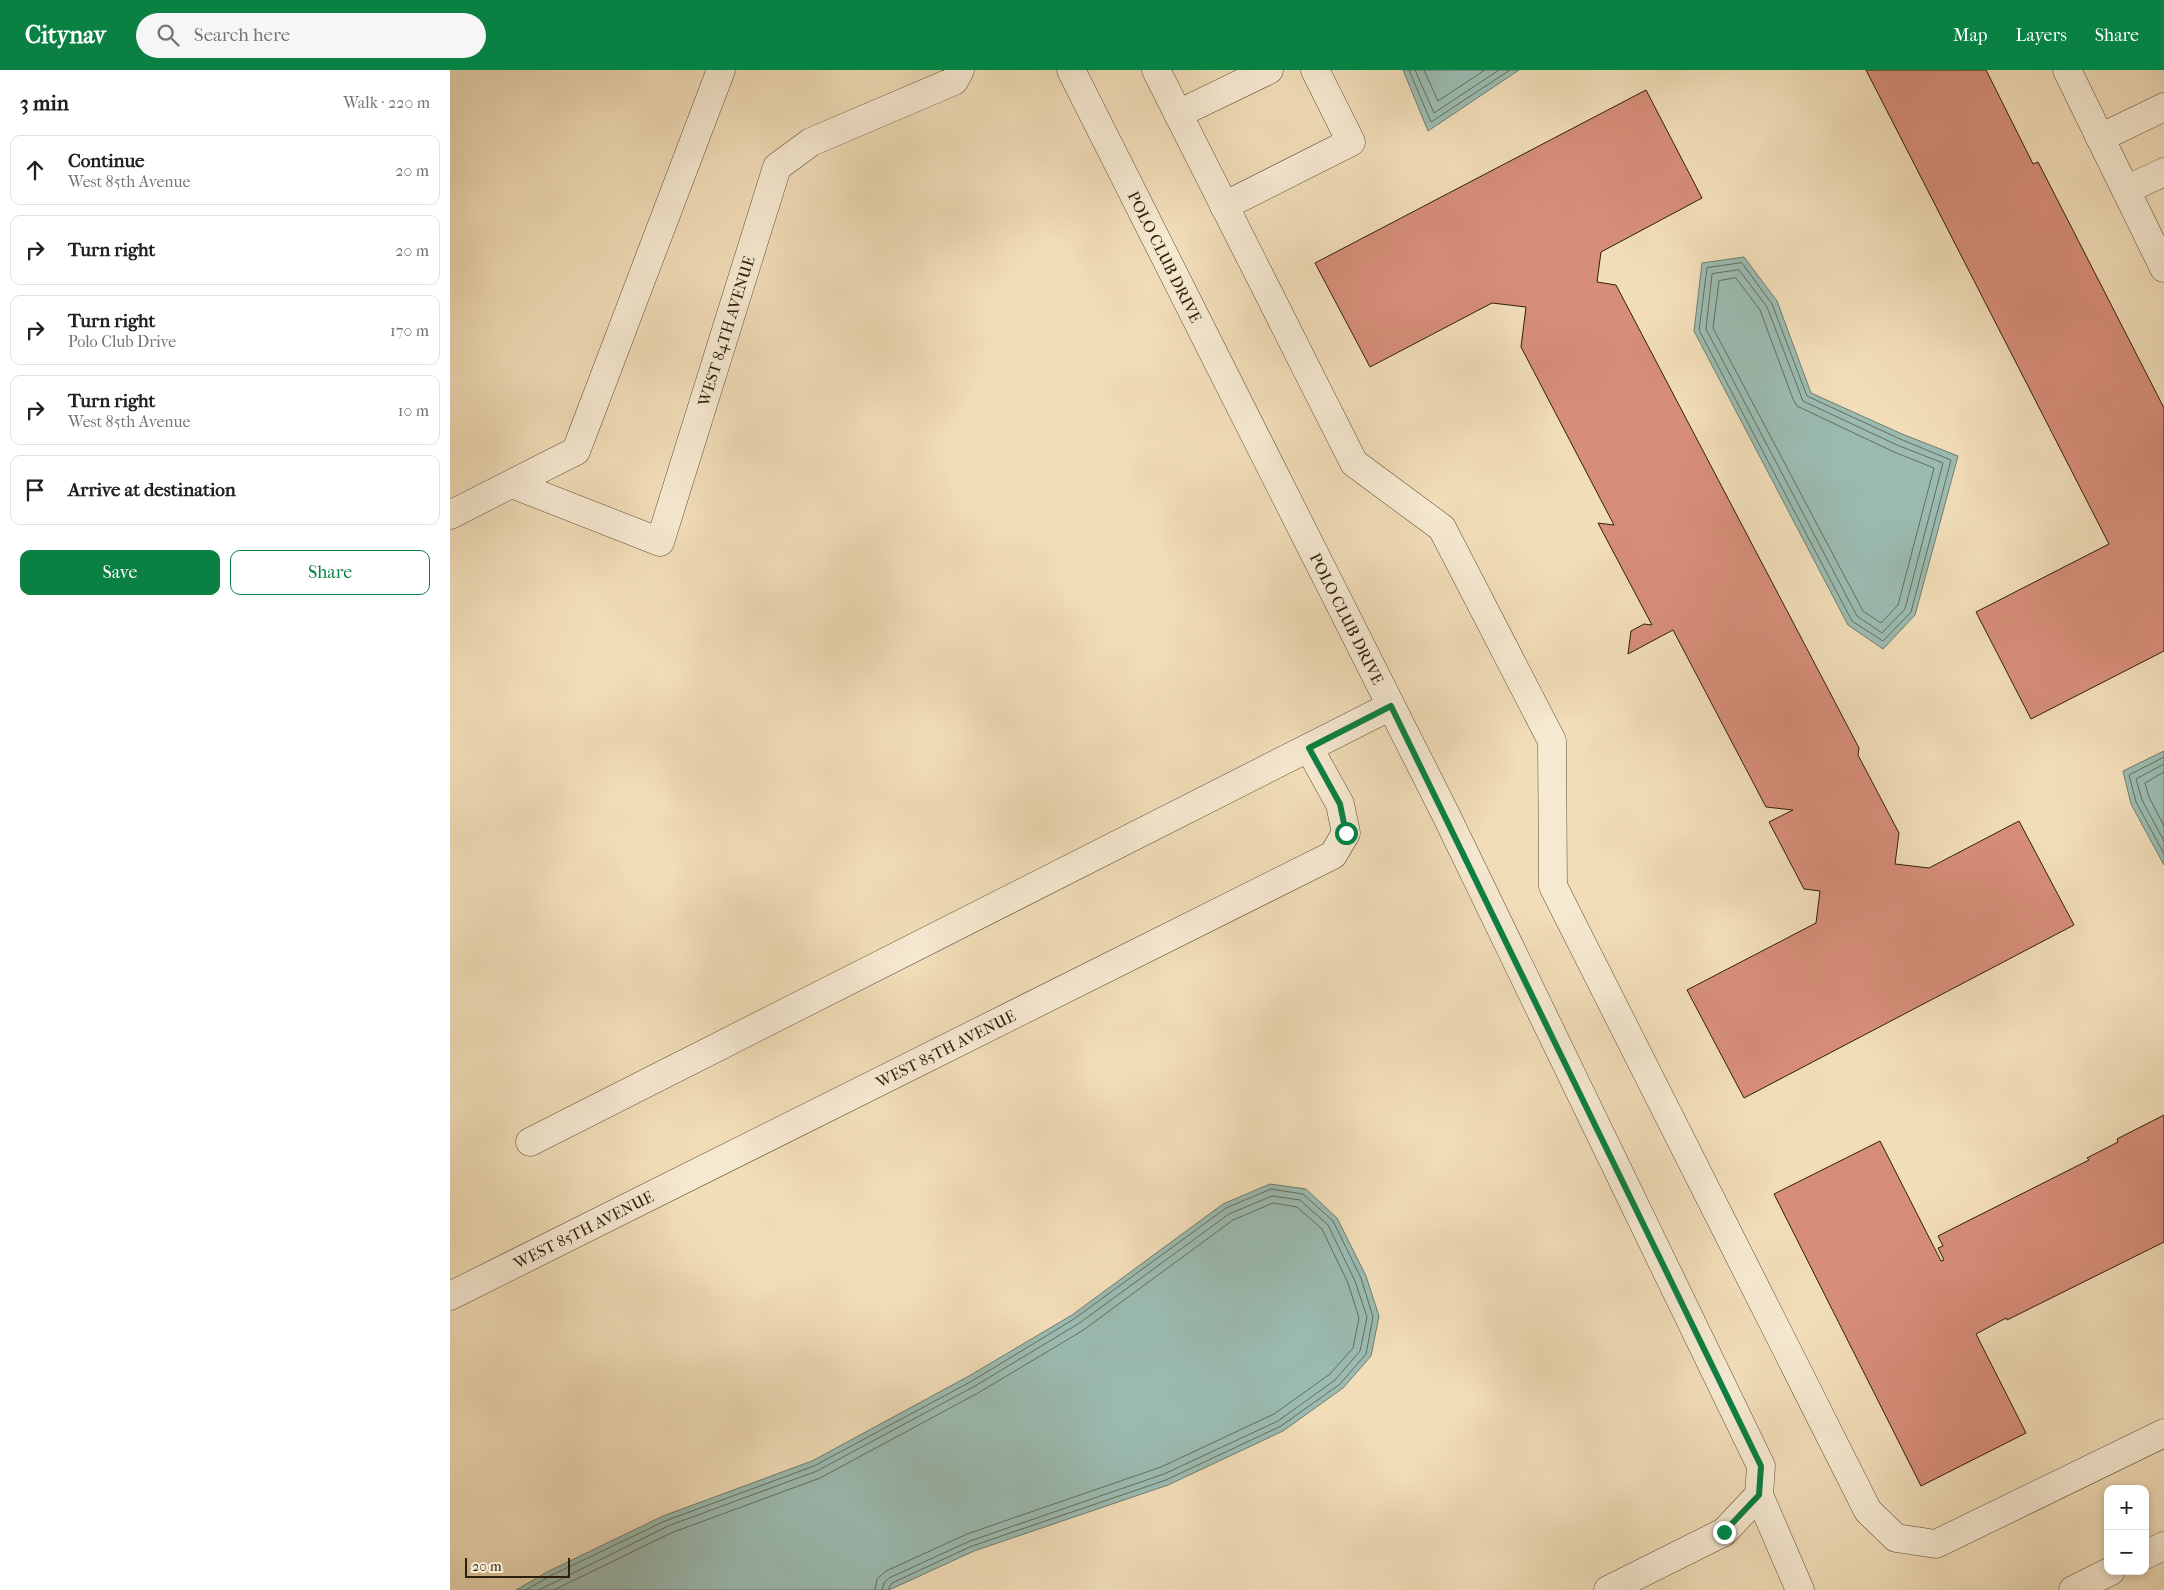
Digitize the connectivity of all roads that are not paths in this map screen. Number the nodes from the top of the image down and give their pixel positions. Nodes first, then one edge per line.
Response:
1 (721, 70) edge
2 (960, 70) edge
3 (1071, 70) edge
4 (1156, 70) edge
5 (1269, 70) edge
6 (1314, 70) edge
7 (2067, 70) edge
8 (2164, 107) edge
9 (1178, 114) junction
10 (2100, 138) junction
11 (2164, 172) edge
12 (2126, 190) junction
13 (1224, 206) junction
14 (2164, 268) edge
15 (512, 484) junction
16 (450, 515) edge
17 (1391, 706) junction
18 (1309, 748) junction
19 (530, 1142) dead end
20 (450, 1296) edge
21 (2164, 1433) edge
22 (1759, 1495) junction
23 (2164, 1546) edge
24 (2149, 1553) edge
25 (2104, 1574) edge
26 (1608, 1590) edge
27 (1800, 1590) edge
28 (2073, 1590) edge

1 - 15 street
2 - 15 street, WEST 84TH AVENUE
3 - 17 street, POLO CLUB DRIVE
4 - 9 street
5 - 9 street
6 - 13 street
7 - 10 street
8 - 10 street
9 - 13 street
10 - 12 street
11 - 12 street
12 - 14 street
13 - 21 street
15 - 16 street
17 - 18 street
17 - 22 street, POLO CLUB DRIVE
18 - 19 street
18 - 20 street, WEST 85TH AVENUE
22 - 26 street
22 - 27 street
23 - 24 street
25 - 28 street

